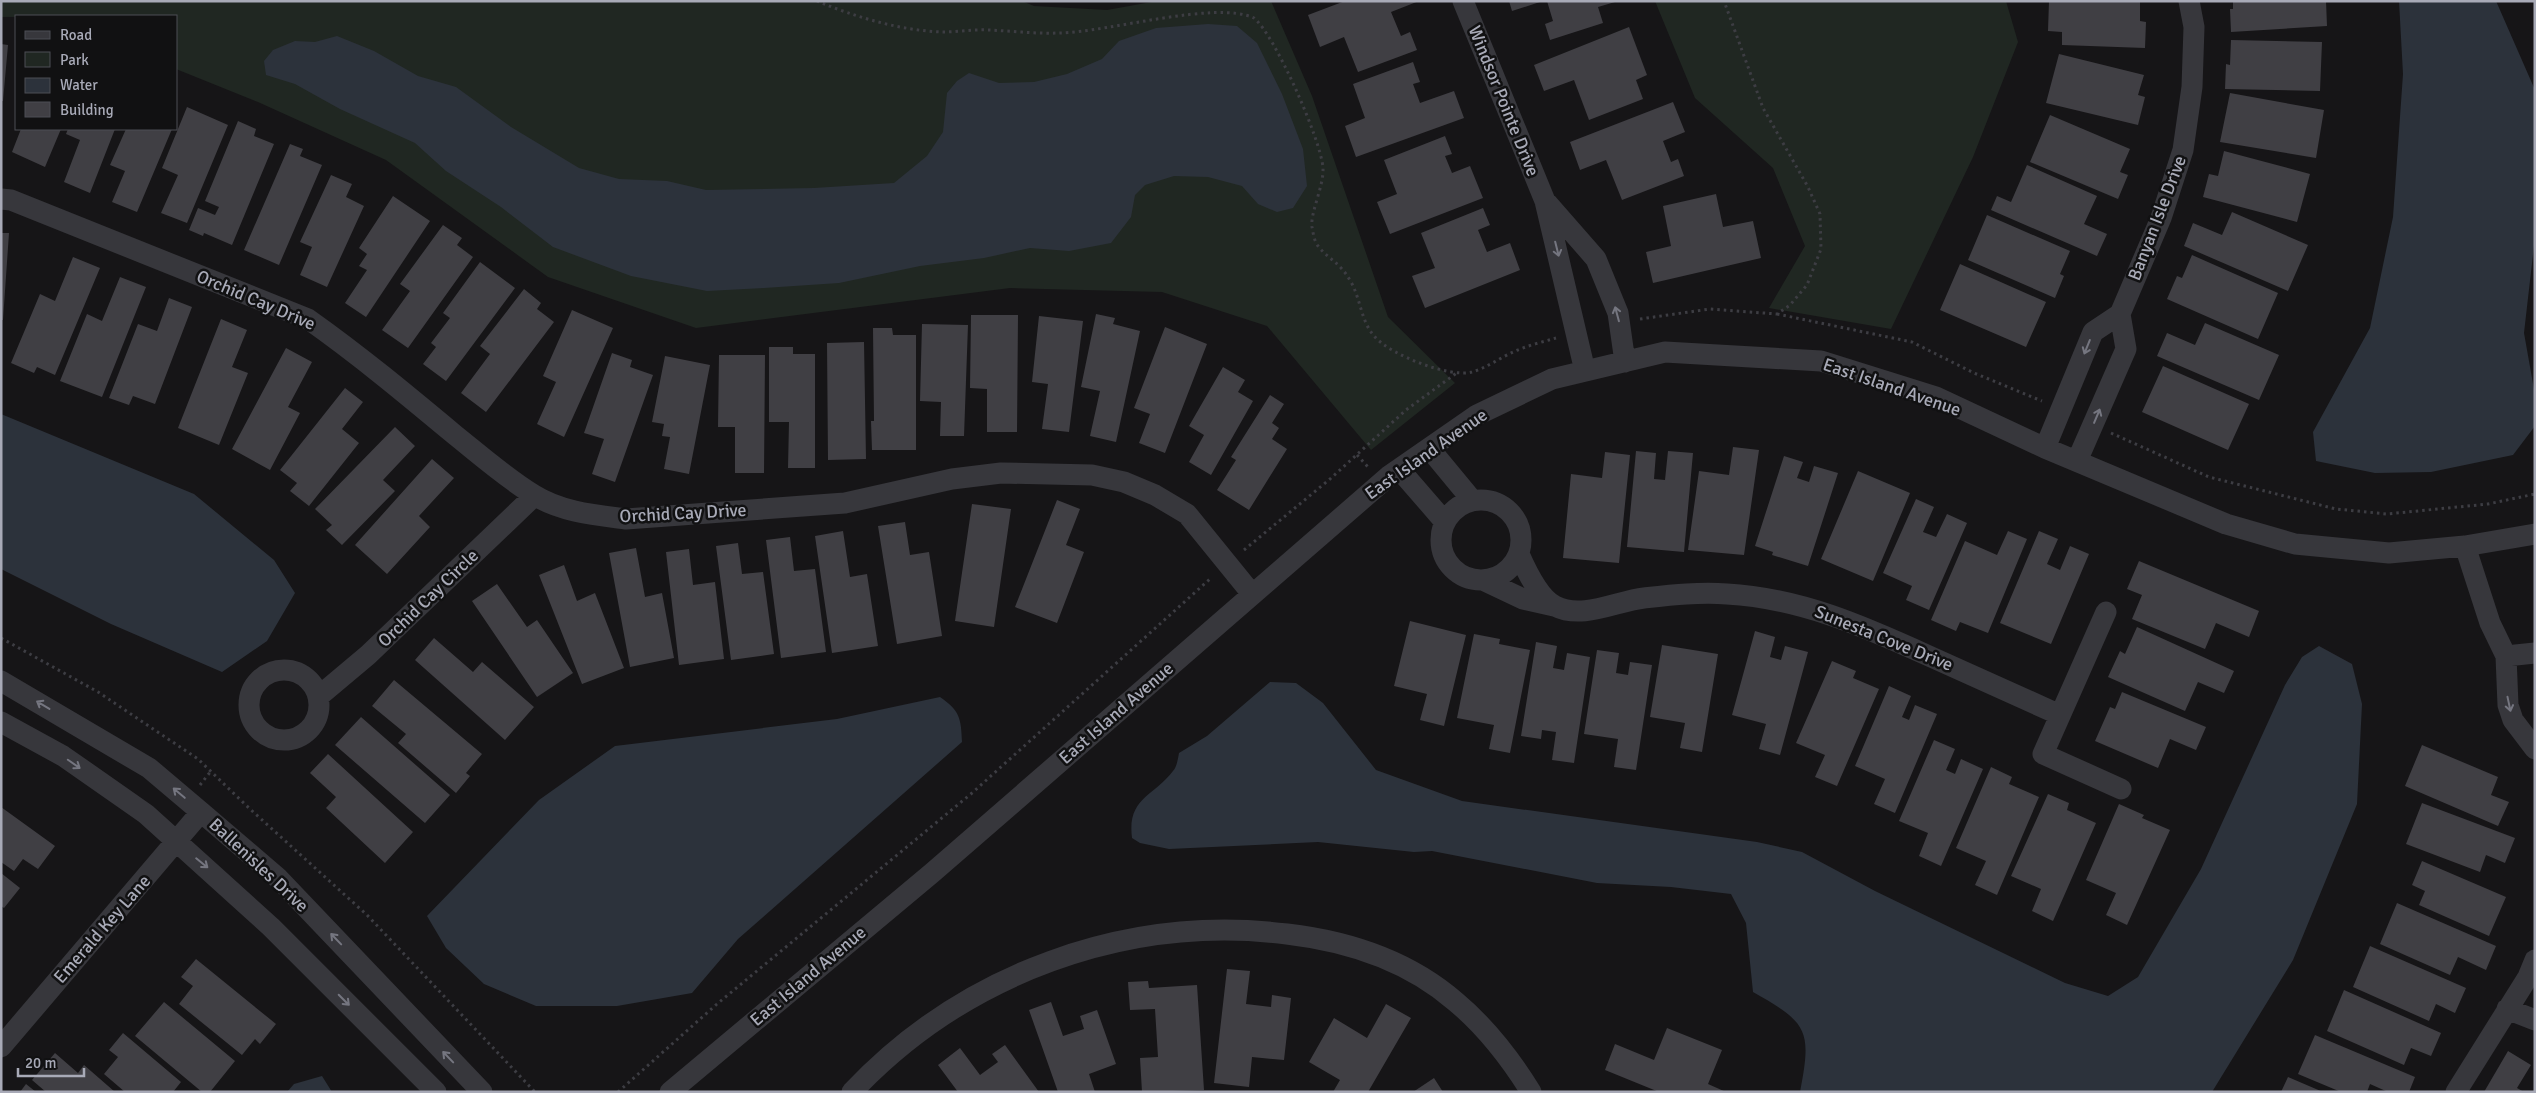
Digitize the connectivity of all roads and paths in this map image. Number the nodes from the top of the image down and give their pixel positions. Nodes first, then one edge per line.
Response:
1 (817, 1) edge
2 (1463, 1) edge
3 (1724, 1) edge
4 (2189, 1) edge
5 (1237, 7) dead end
6 (1177, 11) dead end
7 (1, 198) edge
8 (1545, 201) junction
9 (1777, 314) junction
10 (2120, 314) junction
11 (1620, 323) junction
12 (1576, 332) junction
13 (1625, 362) junction
14 (1585, 371) junction
15 (1458, 372) junction
16 (2032, 398) dead end
17 (2111, 433) dead end
18 (1429, 448) junction
19 (2045, 448) junction
20 (1357, 454) junction
21 (2078, 461) junction
22 (1400, 469) junction
23 (1373, 473) dead end
24 (2535, 494) edge
25 (534, 496) junction
26 (1472, 500) junction
27 (1444, 522) junction
28 (2535, 534) edge
29 (1249, 546) dead end
30 (2465, 546) junction
31 (1519, 554) junction
32 (1212, 577) dead end
33 (1485, 581) junction
34 (1252, 594) junction
35 (1554, 606) junction
36 (2106, 612) dead end
37 (1, 638) edge
38 (2535, 653) edge
39 (2506, 656) junction
40 (1, 681) edge
41 (318, 697) dead end
42 (2060, 715) junction
43 (1, 722) edge
44 (2535, 749) edge
45 (2121, 789) dead end
46 (201, 812) junction
47 (176, 842) junction
48 (2535, 960) edge
49 (2507, 1009) junction
50 (2535, 1020) edge
51 (1, 1047) edge
52 (436, 1092) edge
53 (482, 1092) edge
54 (535, 1092) edge
55 (618, 1092) edge
56 (670, 1092) edge
57 (852, 1092) edge
58 (1531, 1092) edge
59 (2456, 1092) edge

1 - 6 path
2 - 8 street, Windsor Pointe Drive
3 - 9 path
4 - 10 street, Banyan Isle Drive
5 - 15 path
7 - 25 street, Orchid Cay Drive
11 -> 8 street, Windsor Pointe Drive
8 -> 12 street, Windsor Pointe Drive
9 - 11 path
9 - 16 path
10 -> 19 street
21 -> 10 street
11 - 13 street, Windsor Pointe Drive
12 - 14 street, Windsor Pointe Drive
12 - 15 path
13 - 14 street, East Island Avenue
13 - 19 street, East Island Avenue
14 - 18 street, East Island Avenue
15 - 20 path
17 - 24 path
18 - 22 street, East Island Avenue
18 - 26 street
19 - 21 street, East Island Avenue
20 - 23 path
20 - 29 path
21 - 30 street, East Island Avenue
22 - 27 street
22 - 34 street, East Island Avenue
25 - 34 street, Orchid Cay Drive
25 - 41 street, Orchid Cay Circle
26 - 27 street
26 - 31 street
27 - 33 street
28 - 30 street, East Island Avenue
30 - 39 street
31 - 33 street
31 - 35 street
32 - 55 path
33 - 35 street, Sunesta Cove Drive
34 - 56 street, East Island Avenue
35 - 42 street, Sunesta Cove Drive
36 - 42 street
37 - 54 path
38 - 39 street
39 -> 44 street
46 -> 40 street, Ballenisles Drive
42 - 45 street
43 -> 47 street, Ballenisles Drive
46 - 47 street, Emerald Key Lane
53 -> 46 street, Ballenisles Drive
47 - 51 street, Emerald Key Lane
47 -> 52 street, Ballenisles Drive
48 - 49 street
49 - 50 street
49 - 59 street
57 - 58 street

